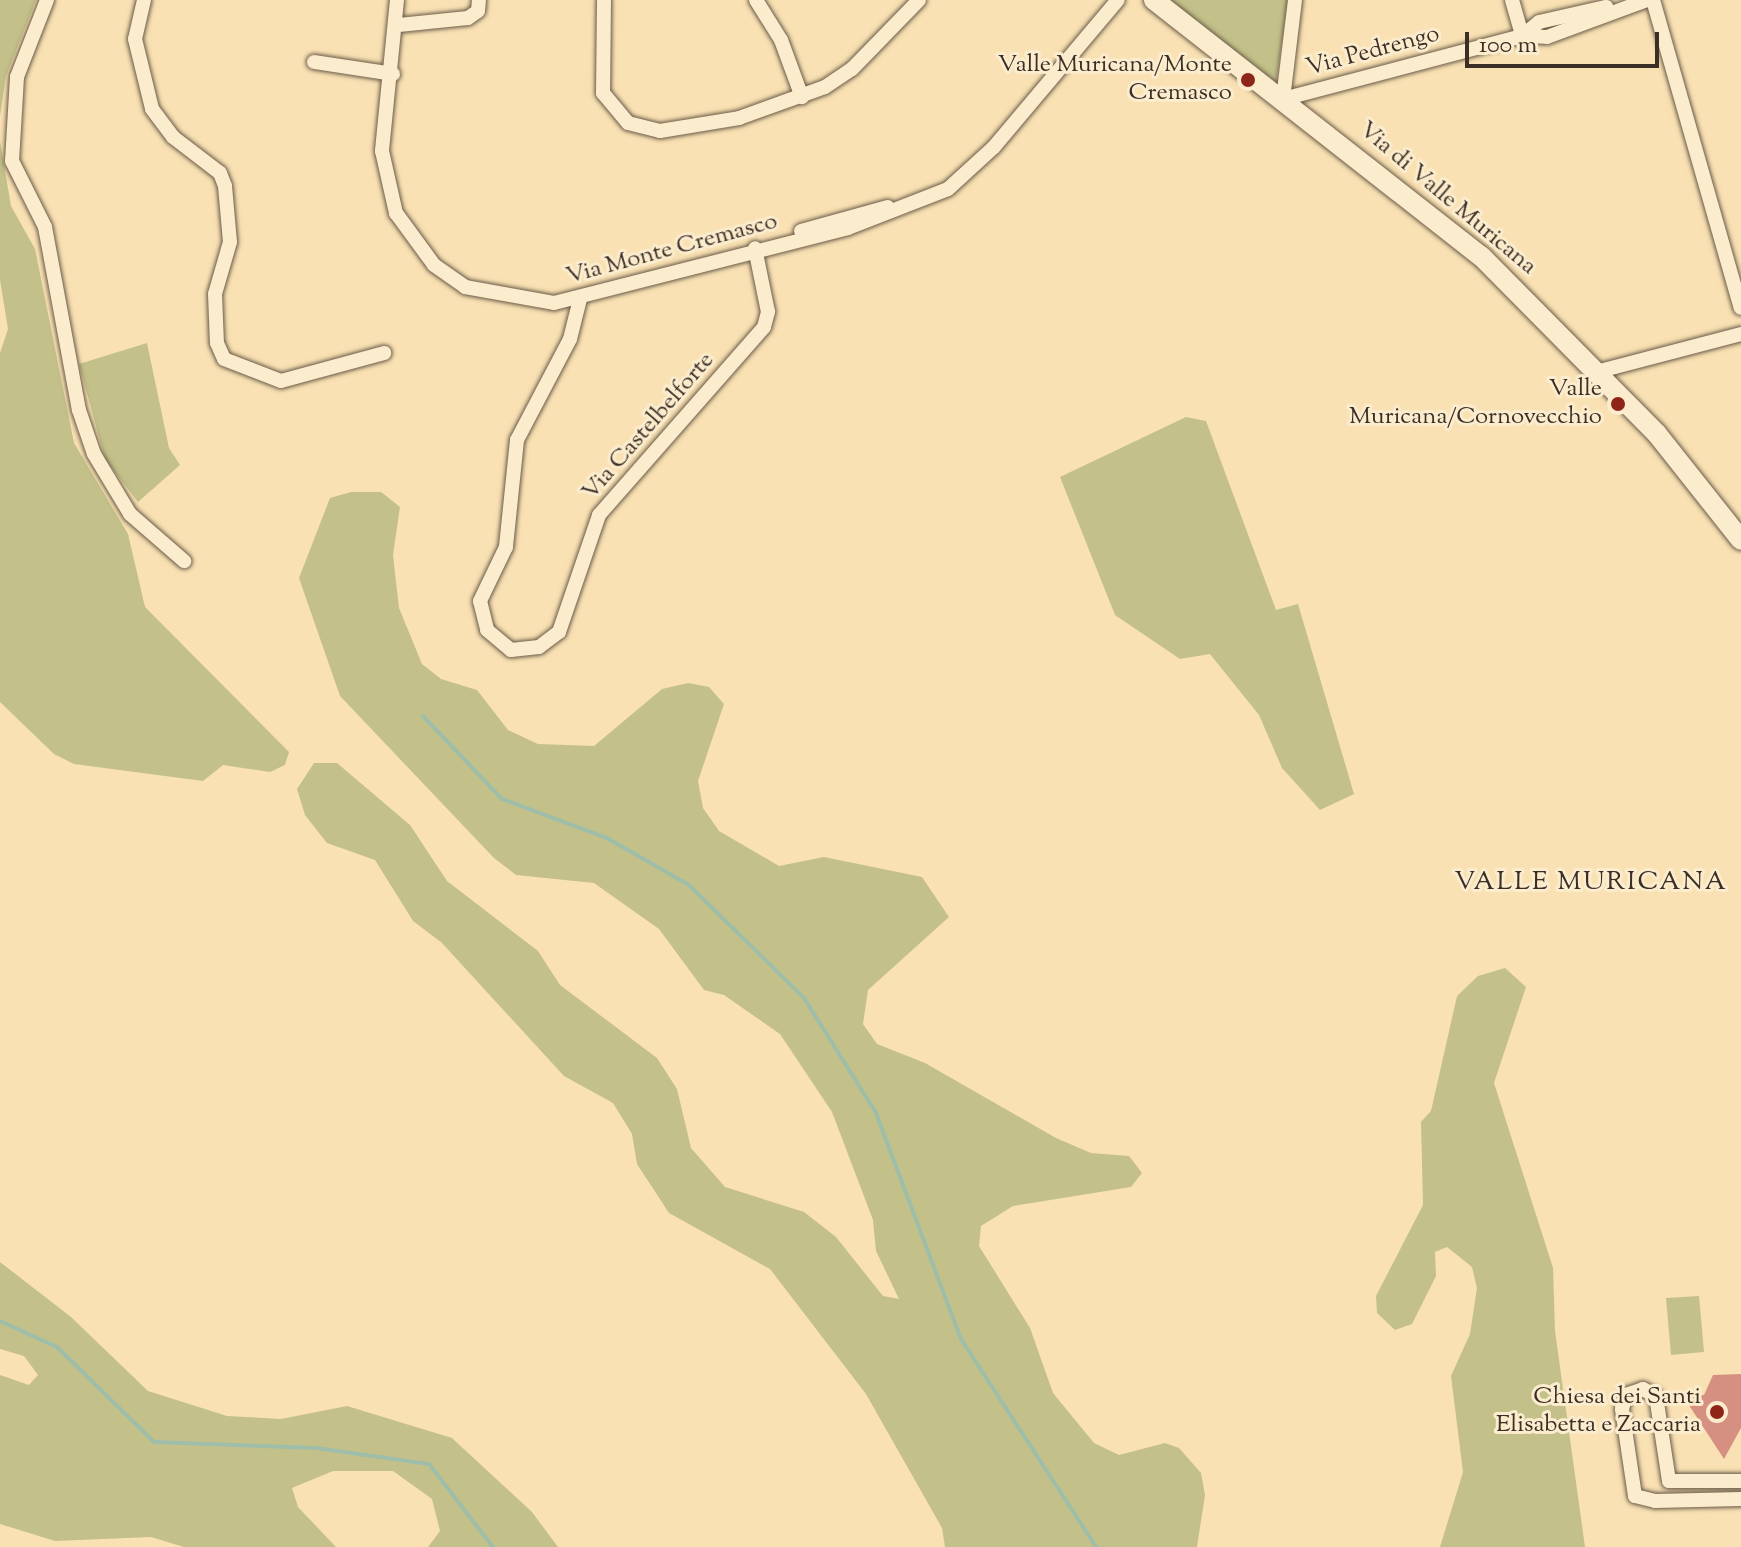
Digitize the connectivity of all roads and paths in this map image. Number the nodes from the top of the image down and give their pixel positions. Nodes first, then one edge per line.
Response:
1 (47, 0) edge
2 (144, 0) edge
3 (397, 0) edge
4 (479, 0) edge
5 (604, 0) edge
6 (756, 0) edge
7 (919, 0) edge
8 (1118, 0) edge
9 (1154, 0) edge
10 (1295, 0) edge
11 (1512, 0) edge
12 (1648, 0) edge
13 (399, 25) junction
14 (1522, 36) junction
15 (314, 62) dead end
16 (393, 74) junction
17 (802, 97) junction
18 (1283, 99) junction
19 (755, 248) junction
20 (580, 299) junction
21 (1741, 308) edge
22 (1741, 334) edge
23 (384, 353) dead end
24 (1596, 372) junction
25 (1741, 540) edge
26 (184, 561) dead end
27 (1741, 1481) edge
28 (1741, 1499) edge

1 - 26 street
2 - 23 street
3 - 13 street, Via Monte Cremasco
4 - 13 street
5 - 17 street
6 - 17 street
7 - 17 street
8 - 19 street, Via Monte Cremasco
9 - 18 street, Via di Valle Muricana
10 - 18 street
11 - 14 street
12 - 14 street, Via Pedrengo
12 - 21 street
13 - 16 street, Via Monte Cremasco
14 - 18 street, Via Pedrengo
15 - 16 street
16 - 20 street, Via Monte Cremasco
18 - 24 street, Via di Valle Muricana
19 - 20 street, Via Monte Cremasco
19 - 20 street, Via Castelbelforte
22 - 24 street
24 - 25 street, Via di Valle Muricana
27 - 28 street

